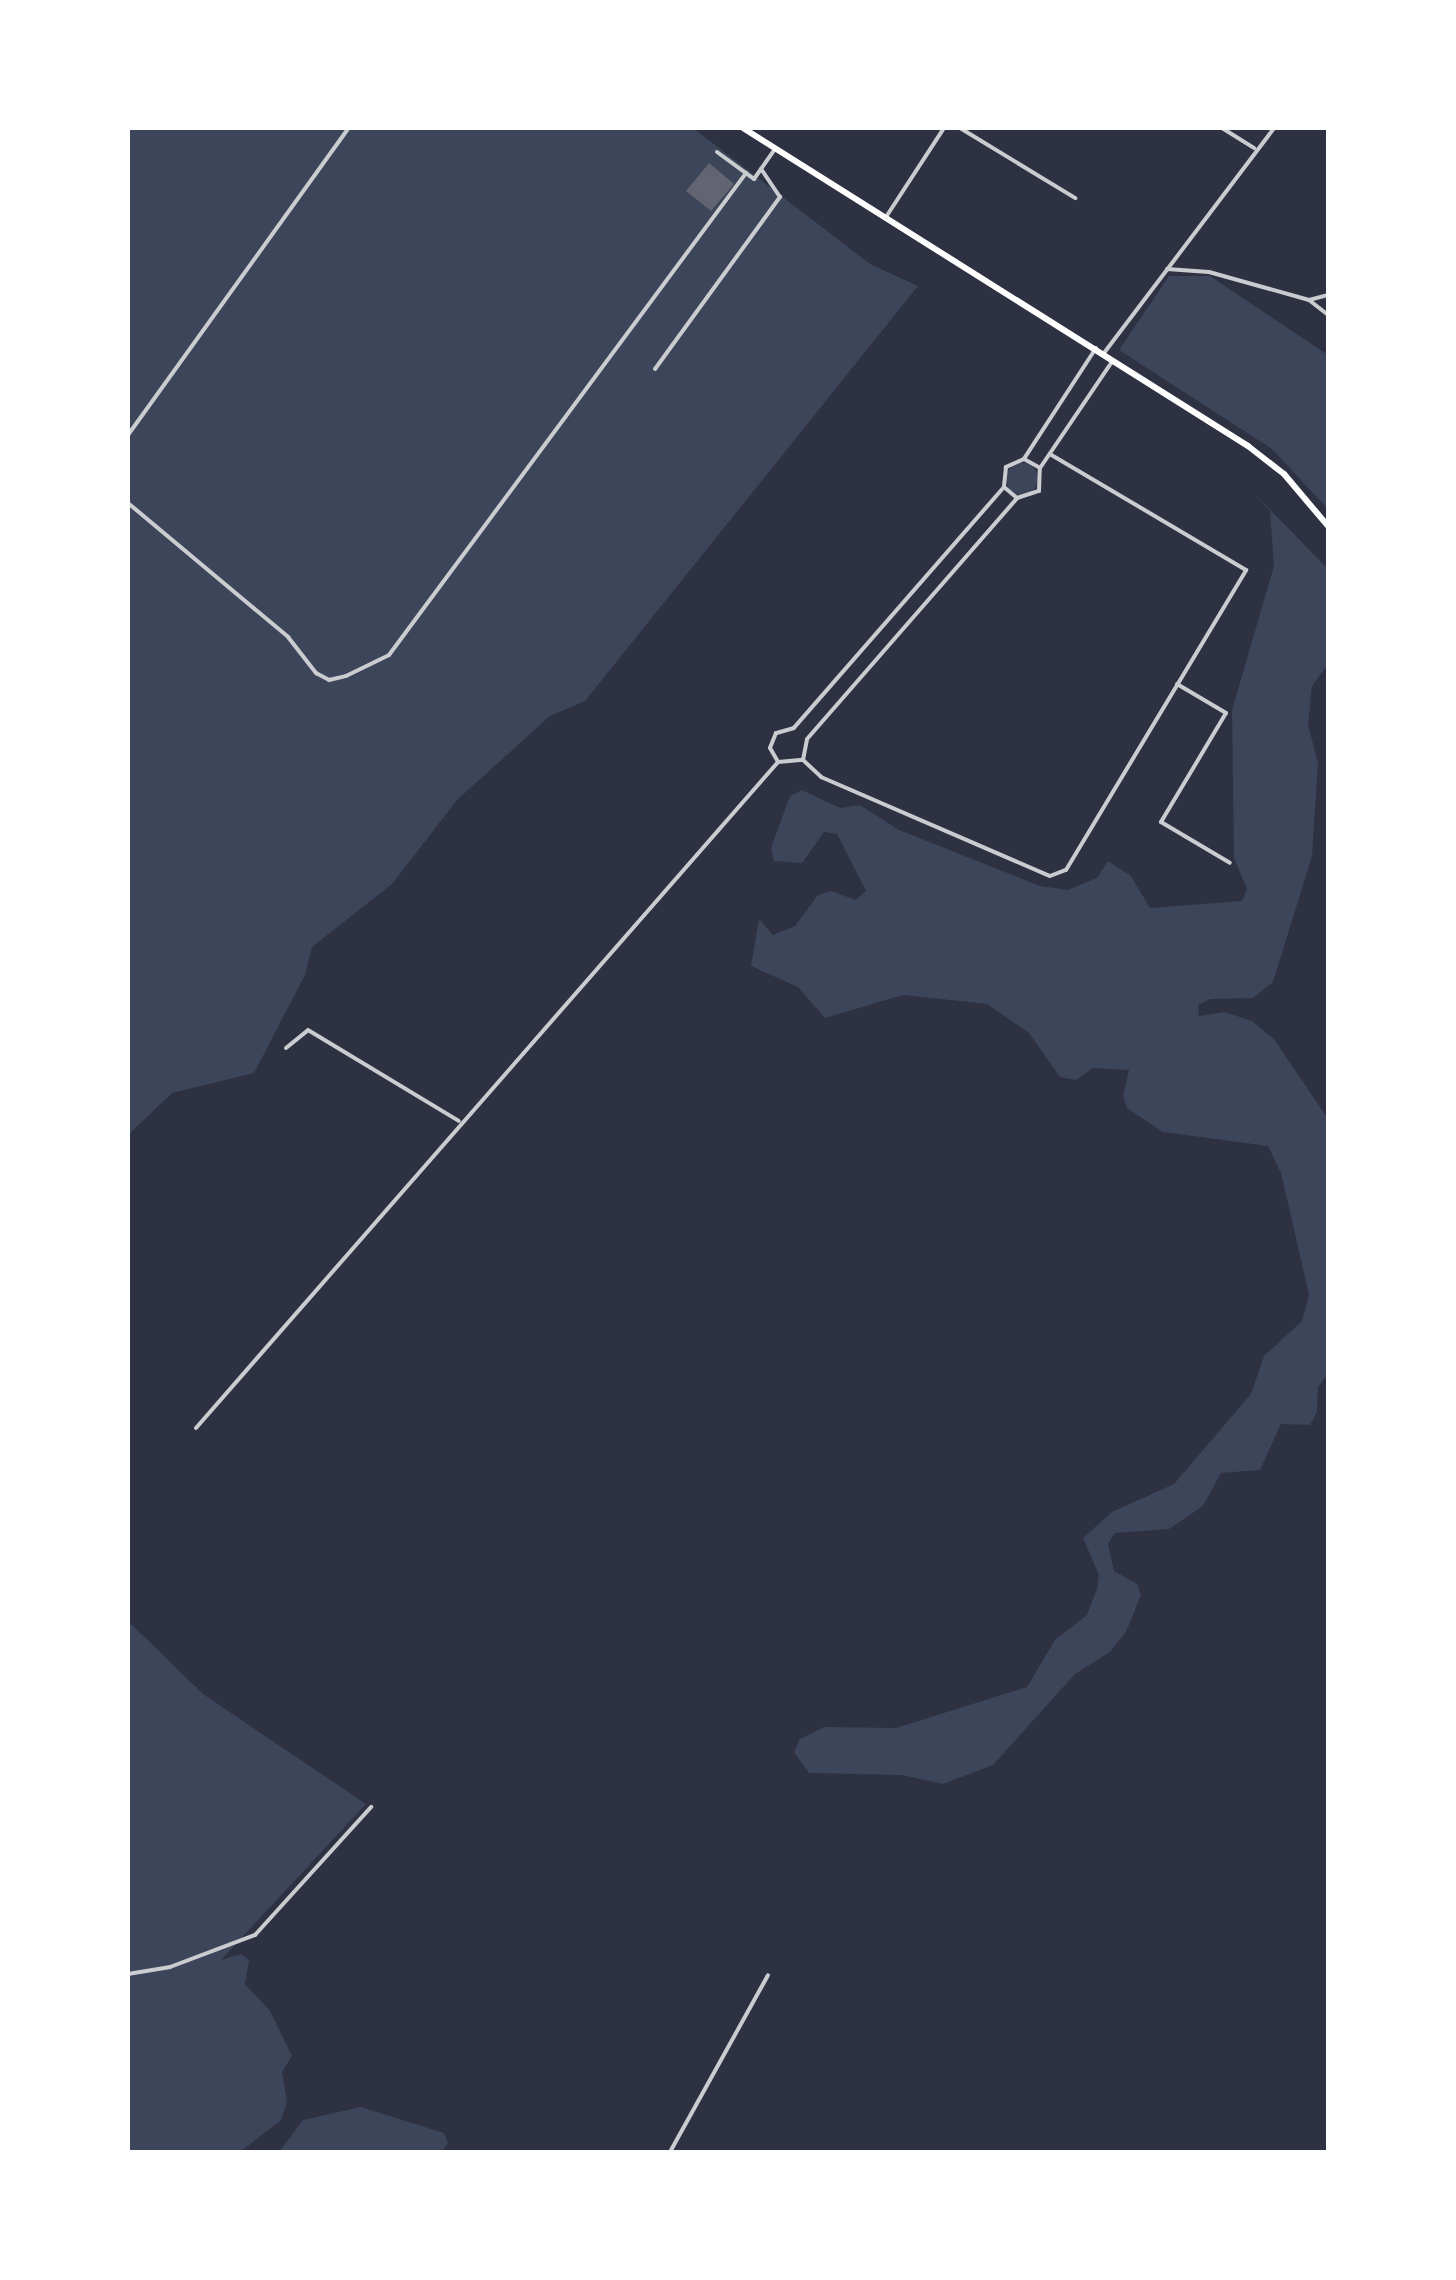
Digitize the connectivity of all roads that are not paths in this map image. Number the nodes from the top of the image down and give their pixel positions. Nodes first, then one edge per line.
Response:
1 (349, 128) edge
2 (743, 128) edge
3 (944, 128) edge
4 (960, 128) edge
5 (1222, 128) edge
6 (1274, 128) edge
7 (775, 148) junction
8 (1254, 148) junction
9 (717, 152) dead end
10 (761, 169) junction
11 (746, 173) junction
12 (1075, 198) dead end
13 (886, 216) junction
14 (1166, 269) junction
15 (1328, 296) edge
16 (1309, 300) junction
17 (1328, 315) edge
18 (1100, 350) junction
19 (1114, 359) junction
20 (655, 369) dead end
21 (128, 435) edge
22 (1050, 454) junction
23 (1024, 459) junction
24 (1040, 468) junction
25 (1004, 487) junction
26 (1017, 498) junction
27 (128, 503) edge
28 (1328, 526) edge
29 (1177, 684) junction
30 (794, 728) junction
31 (807, 739) junction
32 (803, 760) junction
33 (778, 762) junction
34 (1230, 863) dead end
35 (286, 1048) dead end
36 (459, 1121) junction
37 (196, 1428) dead end
38 (371, 1807) dead end
39 (128, 1974) edge
40 (768, 1975) dead end
41 (670, 2152) edge

1 - 21 street
2 - 7 main road
3 - 13 street
4 - 12 street
5 - 8 street
6 - 8 street
7 - 10 street
7 - 13 main road
8 - 14 street
9 - 11 street
10 - 11 street
10 - 20 street
11 - 27 street
13 - 18 main road
14 - 16 street
14 - 18 street
15 - 16 street
16 - 17 street
18 - 19 main road
18 - 23 street
19 - 22 street
19 - 28 main road
22 - 24 street
22 - 29 street
23 - 24 street
23 - 25 street
24 - 26 street
25 - 26 street
25 - 30 street
26 - 31 street
29 - 32 street
29 - 34 street
30 - 31 street
30 - 33 street
31 - 32 street
32 - 33 street
33 - 36 street
35 - 36 street
36 - 37 street
38 - 39 street
40 - 41 street

